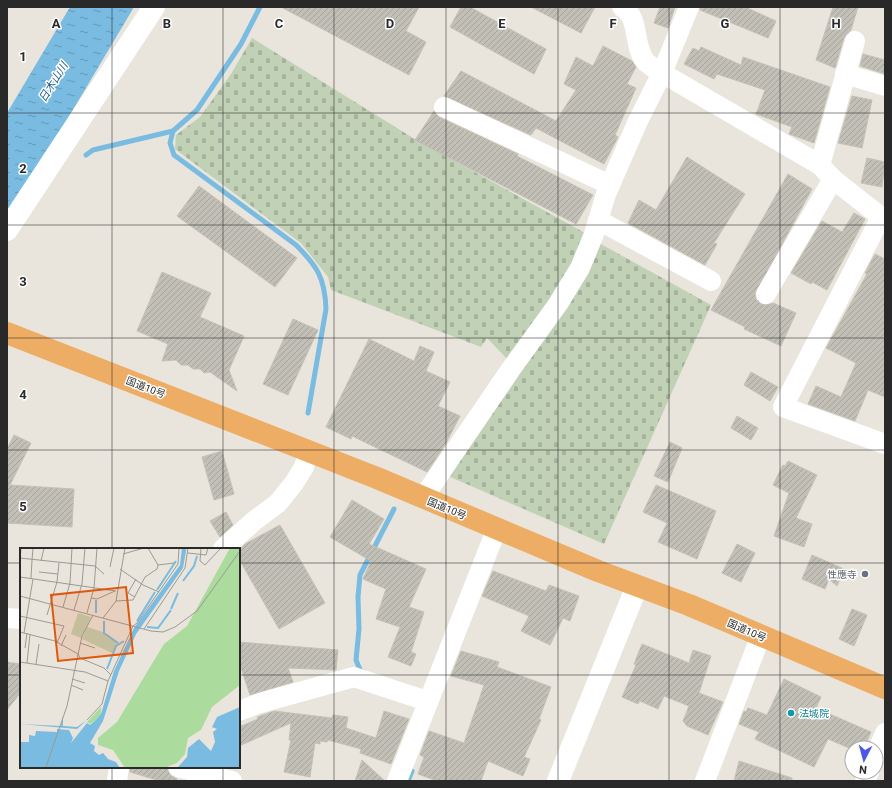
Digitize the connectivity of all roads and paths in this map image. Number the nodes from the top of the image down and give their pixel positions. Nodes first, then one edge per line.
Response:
1 (154, 7) edge
2 (622, 7) edge
3 (689, 7) edge
4 (855, 42) dead end
5 (662, 73) junction
6 (845, 74) junction
7 (885, 86) edge
8 (444, 107) dead end
9 (826, 172) junction
10 (610, 185) junction
11 (883, 218) edge
12 (598, 220) junction
13 (7, 230) edge
14 (711, 281) dead end
15 (766, 294) dead end
16 (7, 333) edge
17 (885, 444) edge
18 (308, 452) junction
19 (423, 498) junction
20 (497, 528) junction
21 (225, 548) edge
22 (638, 586) junction
23 (7, 618) edge
24 (20, 619) edge
25 (760, 635) junction
26 (885, 688) edge
27 (427, 701) junction
28 (240, 711) edge
29 (120, 768) edge
30 (182, 768) edge
31 (117, 781) edge
32 (232, 781) edge
33 (397, 781) edge
34 (558, 781) edge
35 (705, 781) edge

1 - 13 street
2 - 5 street
3 - 5 street
4 - 6 street
5 - 9 street
5 - 10 street
6 - 7 street
6 - 9 street
8 - 10 street
9 - 11 street
9 - 15 street
10 - 12 street
11 - 17 street
12 - 14 street
12 - 19 street
16 - 18 highway, 国道10号
18 - 19 highway, 国道10号
18 - 21 street
19 - 20 highway, 国道10号
20 - 22 highway, 国道10号
20 - 27 street
22 - 25 highway, 国道10号
22 - 34 street
23 - 24 street
25 - 26 highway, 国道10号
25 - 35 street
27 - 28 street
27 - 33 street
29 - 31 street
30 - 32 street

